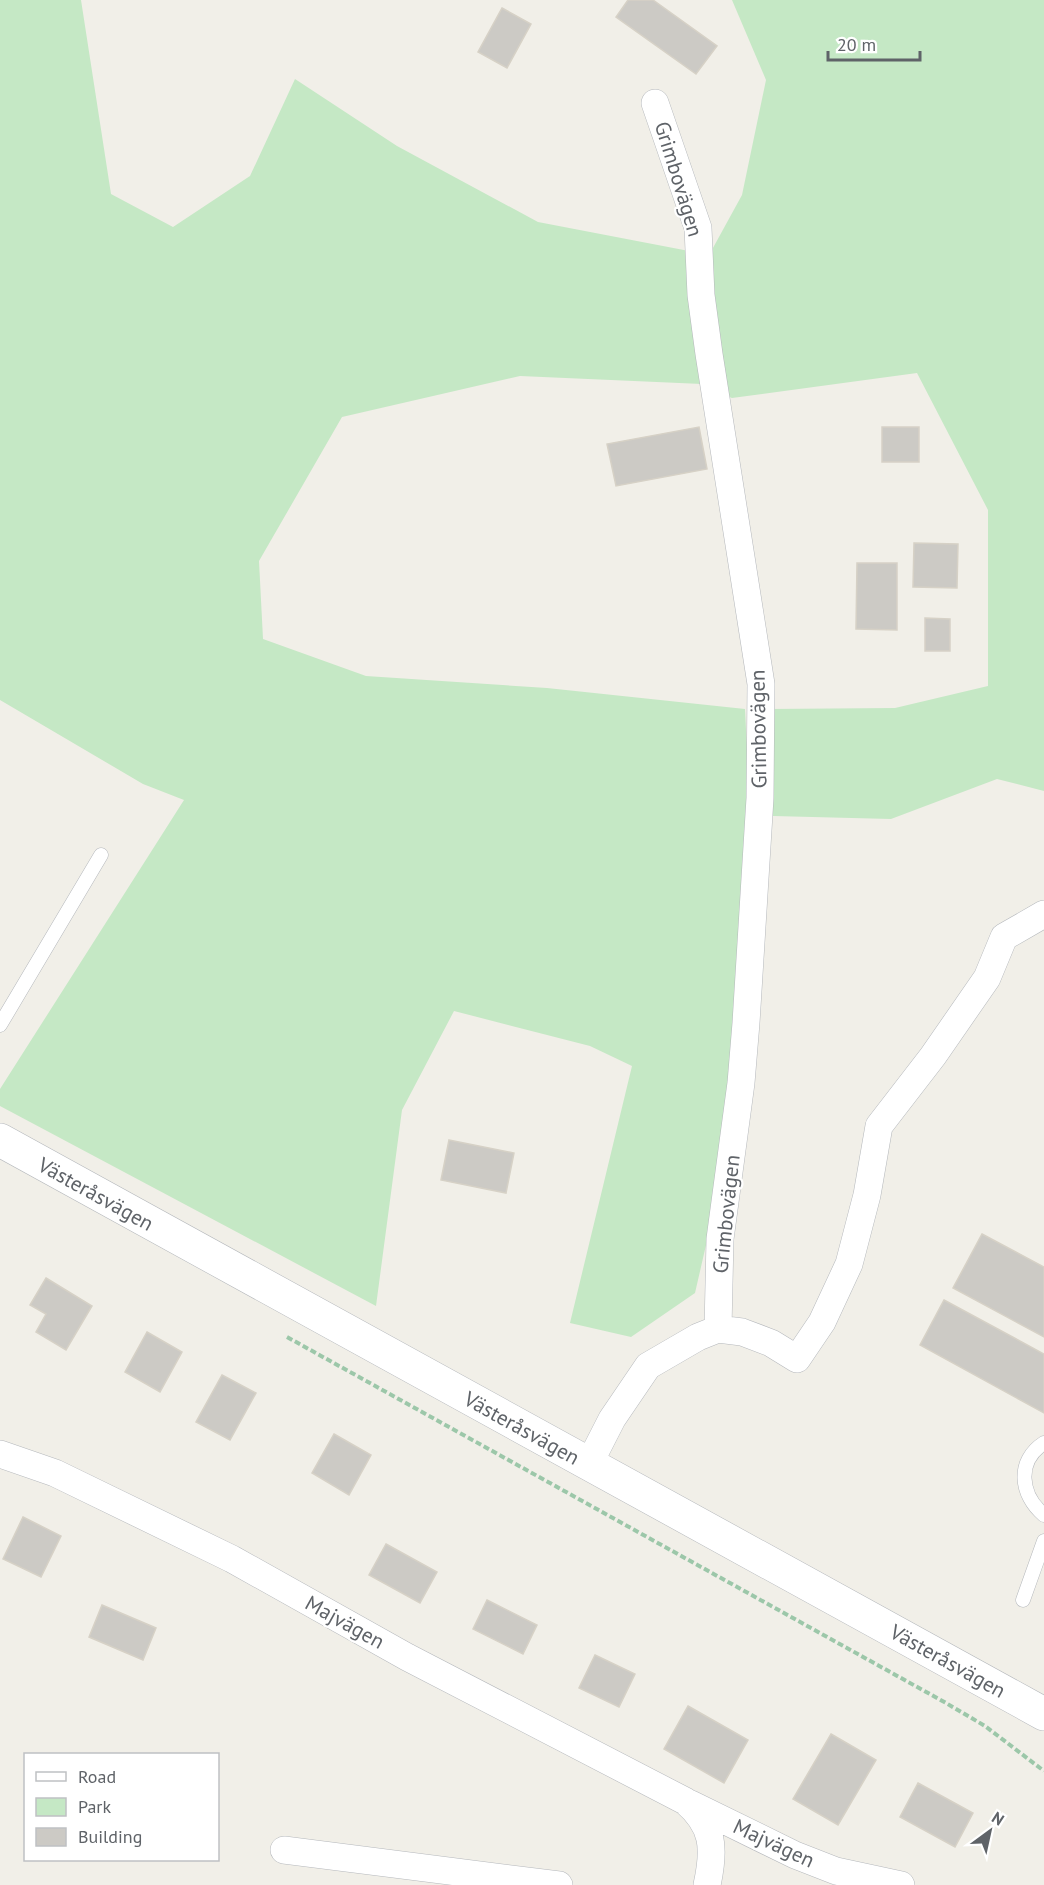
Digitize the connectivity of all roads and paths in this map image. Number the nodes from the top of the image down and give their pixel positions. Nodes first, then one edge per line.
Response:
1 (655, 103) dead end
2 (101, 855) dead end
3 (1044, 914) edge
4 (0, 1025) edge
5 (0, 1140) edge
6 (718, 1329) junction
7 (280, 1334) dead end
8 (1044, 1443) edge
9 (0, 1454) edge
10 (589, 1464) junction
11 (1044, 1515) edge
12 (1044, 1541) edge
13 (1023, 1600) dead end
14 (1044, 1714) edge
15 (1044, 1771) edge
16 (685, 1801) junction
17 (284, 1850) dead end
18 (559, 1885) edge
19 (707, 1885) edge
20 (901, 1885) edge

1 - 6 street, Grimbovägen
2 - 4 lane
3 - 6 street
5 - 10 street, Västeråsvägen
6 - 10 street
7 - 15 path
8 - 11 lane
9 - 16 street, Majvägen
10 - 14 street, Västeråsvägen
12 - 13 lane
16 - 19 street, Majvägen
16 - 20 street, Majvägen
17 - 18 street

